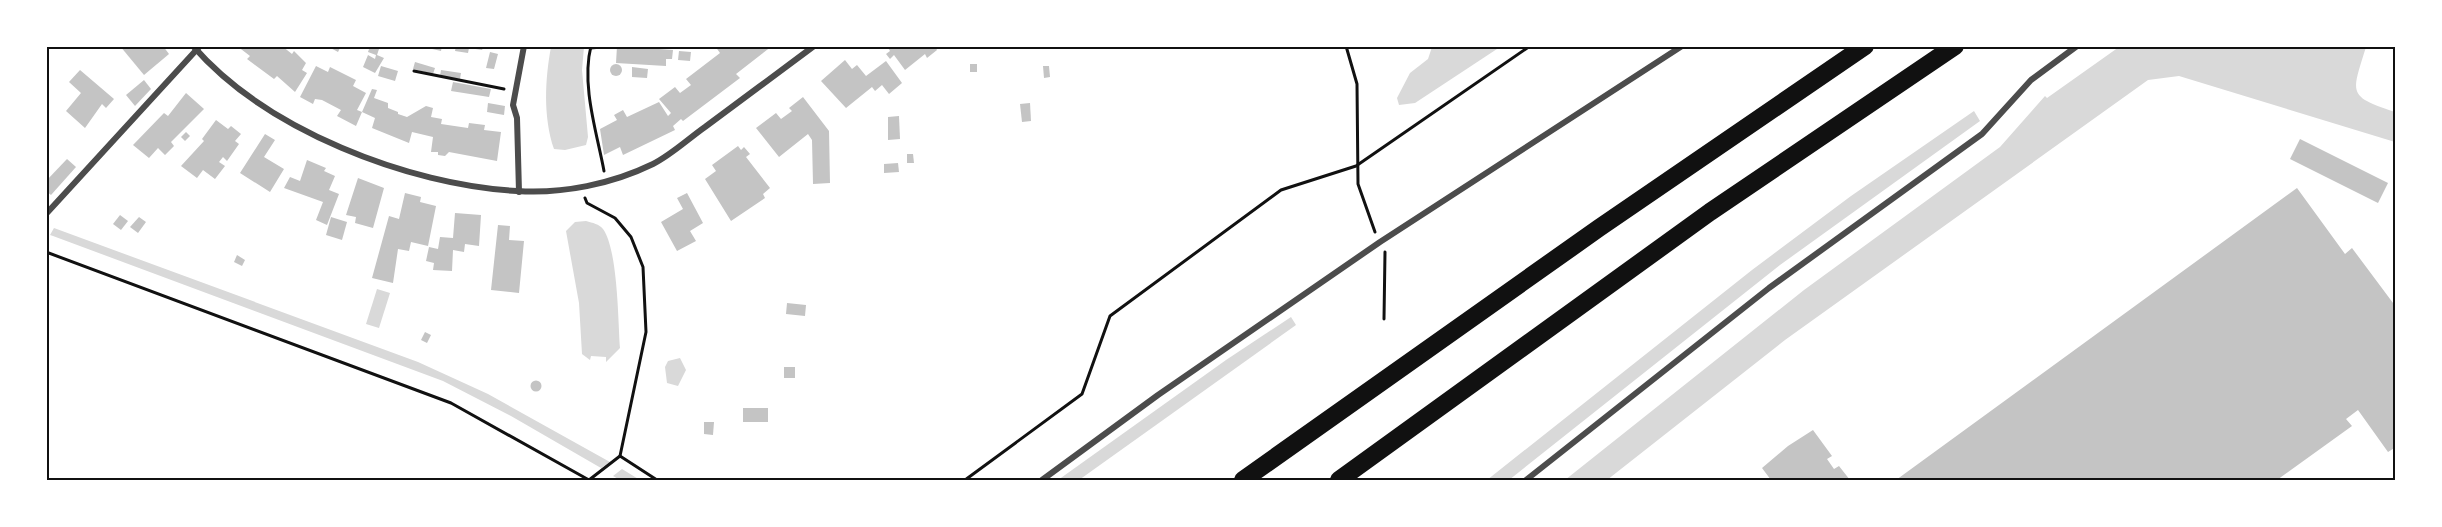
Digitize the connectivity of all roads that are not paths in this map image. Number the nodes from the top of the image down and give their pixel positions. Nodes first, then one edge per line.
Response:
1 (524, 46) edge
2 (814, 46) edge
3 (1682, 46) edge
4 (1865, 46) edge
5 (1955, 46) edge
6 (2077, 46) edge
7 (196, 48) edge
8 (519, 192) junction
9 (46, 214) edge
10 (1042, 480) edge
11 (1243, 480) edge
12 (1339, 480) edge
13 (1526, 480) edge

1 - 8 street
2 - 8 street
3 - 10 street
4 - 11 highway
5 - 12 highway
6 - 13 street
7 - 8 street
7 - 9 street

